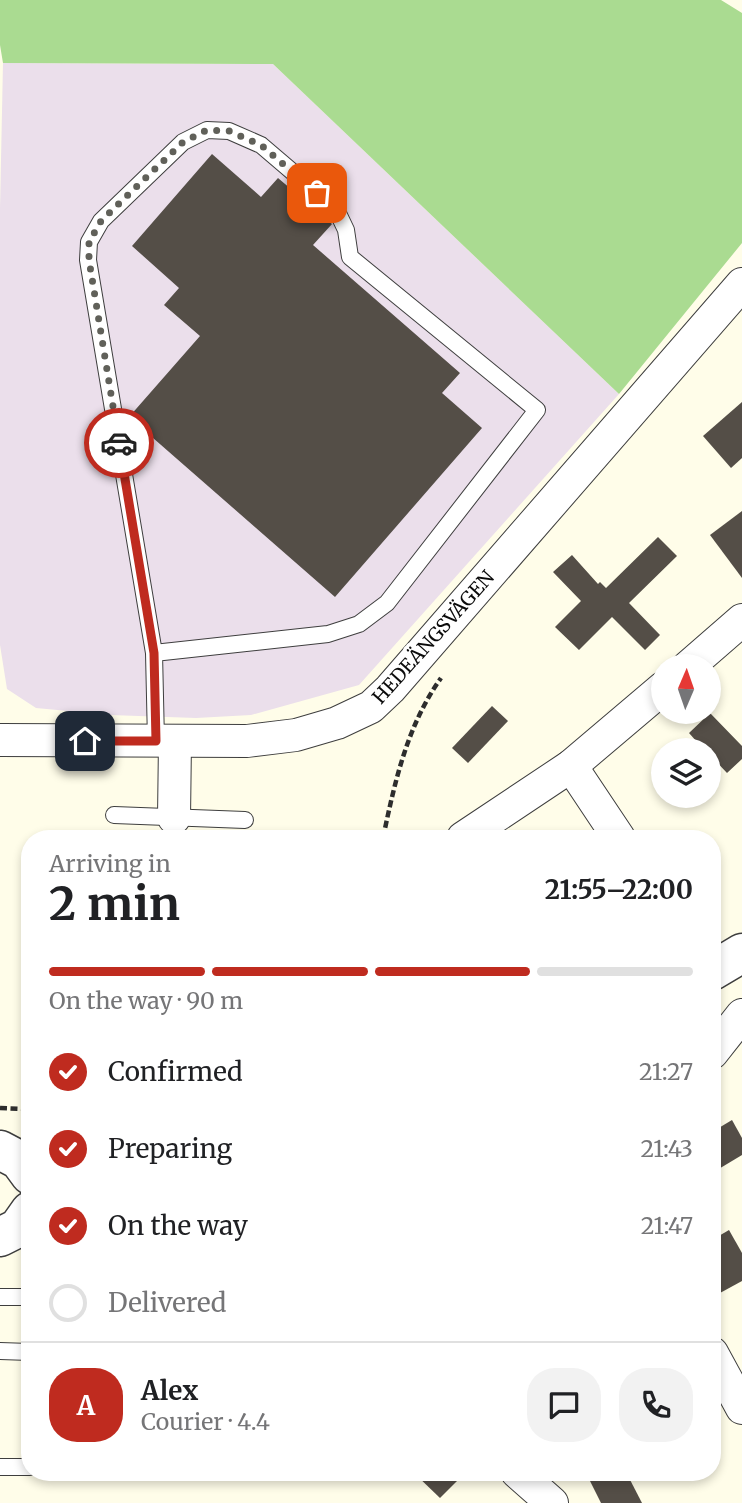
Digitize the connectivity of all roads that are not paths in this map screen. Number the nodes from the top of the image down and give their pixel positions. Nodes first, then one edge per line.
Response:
1 (742, 284) edge
2 (742, 620) edge
3 (154, 653) junction
4 (703, 654) edge
5 (651, 698) edge
6 (0, 740) edge
7 (166, 741) junction
8 (571, 766) junction
9 (114, 816) dead end
10 (174, 818) junction
11 (245, 820) dead end
12 (475, 830) edge
13 (614, 830) edge
14 (742, 953) edge
15 (721, 966) edge
16 (742, 1015) edge
17 (721, 1042) edge
18 (0, 1150) edge
19 (21, 1163) edge
20 (21, 1224) edge
21 (0, 1237) edge
22 (0, 1297) edge
23 (21, 1297) edge
24 (0, 1351) edge
25 (21, 1352) edge
26 (721, 1370) edge
27 (742, 1408) edge
28 (0, 1467) edge
29 (21, 1467) edge
30 (527, 1481) edge
31 (552, 1503) edge

1 - 7 street, HEDEÄNGSVÄGEN
2 - 4 street
3 - 3 lane
3 - 7 lane
5 - 8 street
6 - 7 street, HEDEÄNGSVÄGEN
7 - 10 street
8 - 12 street
8 - 13 street
9 - 10 lane
10 - 11 lane
14 - 15 street
16 - 17 street
18 - 19 street
20 - 21 street
22 - 23 lane
24 - 25 lane
26 - 27 street
28 - 29 lane
30 - 31 street

